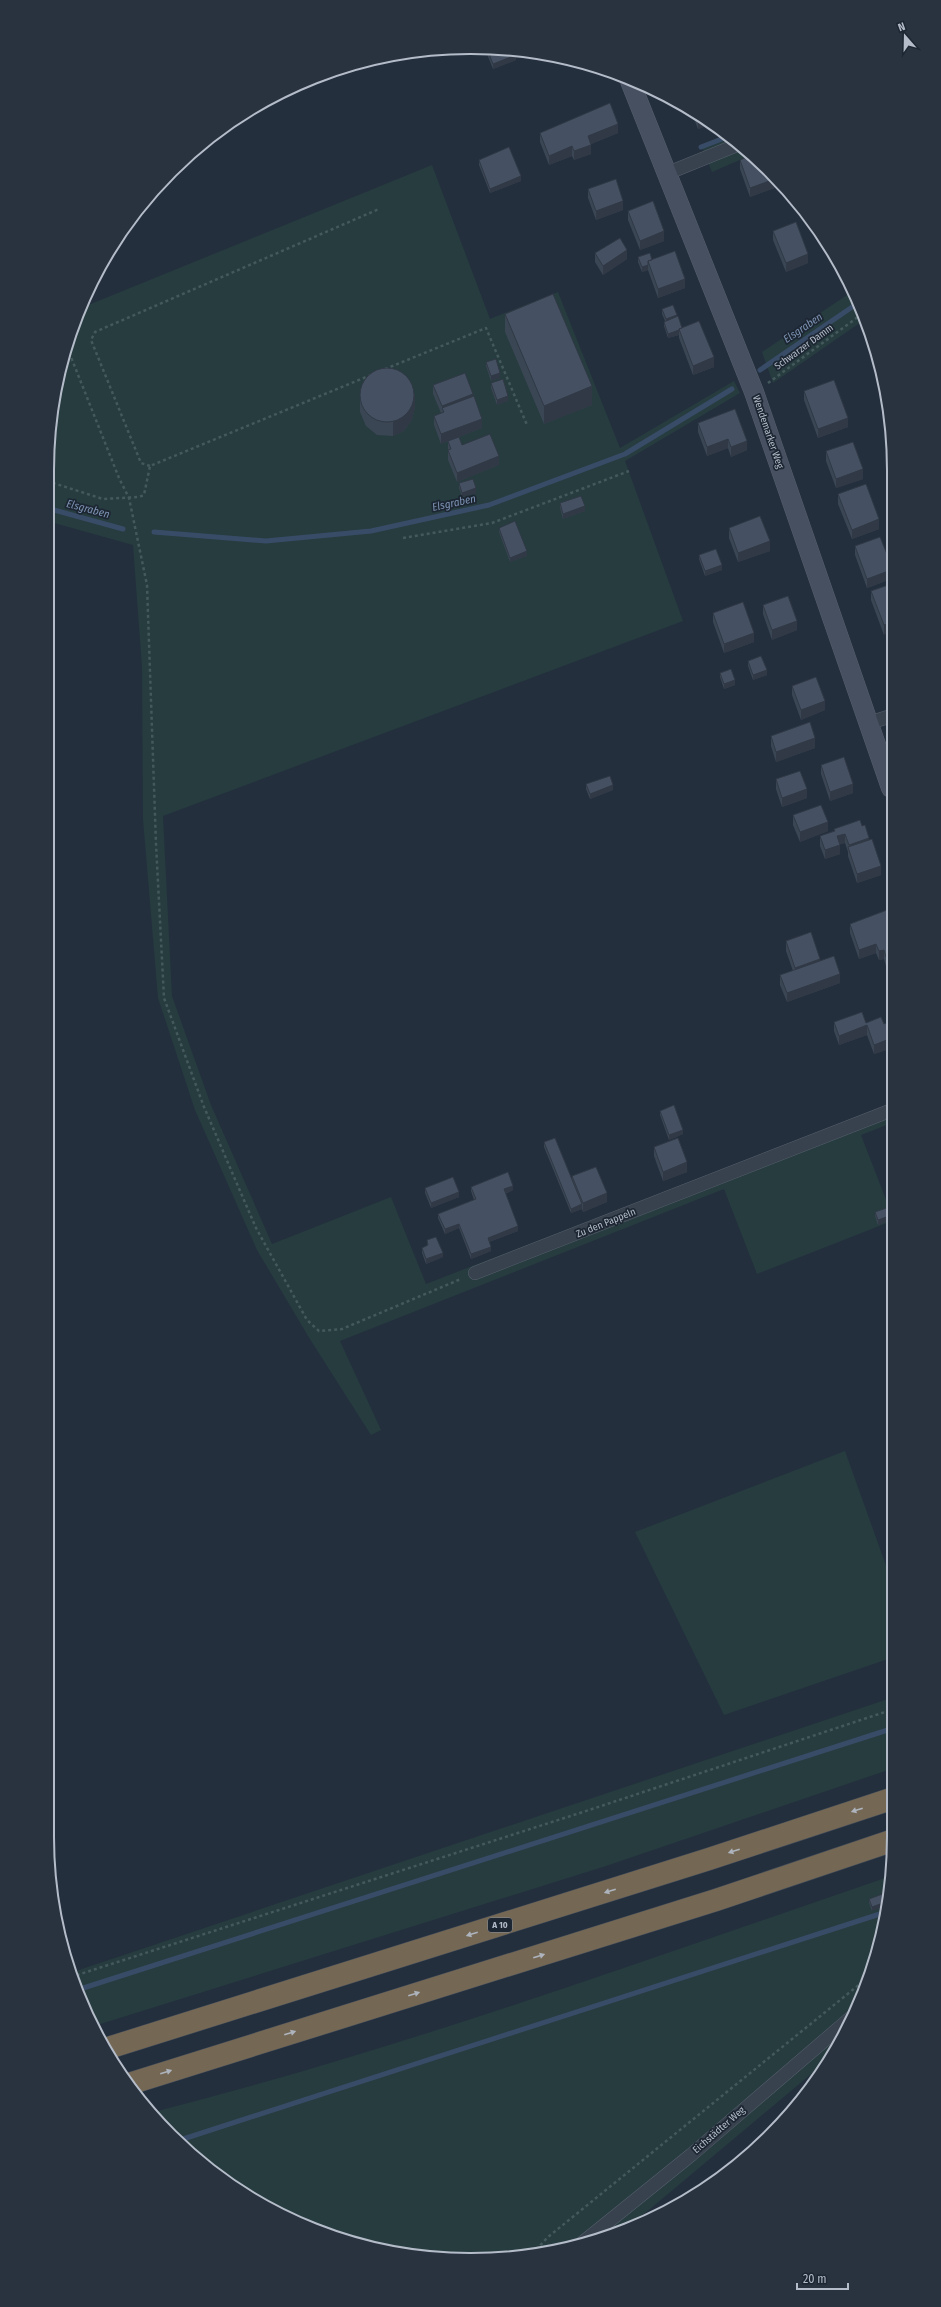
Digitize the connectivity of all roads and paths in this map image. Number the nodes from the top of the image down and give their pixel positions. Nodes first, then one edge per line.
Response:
1 (633, 87) edge
2 (732, 147) edge
3 (668, 173) junction
4 (379, 209) dead end
5 (857, 317) edge
6 (70, 357) edge
7 (384, 370) edge
8 (376, 373) edge
9 (754, 392) junction
10 (528, 425) dead end
11 (150, 466) junction
12 (629, 471) dead end
13 (54, 483) edge
14 (129, 498) junction
15 (403, 538) dead end
16 (887, 717) edge
17 (869, 723) junction
18 (887, 776) edge
19 (887, 1112) edge
20 (475, 1273) joint
21 (887, 1711) edge
22 (887, 1800) edge
23 (887, 1842) edge
24 (78, 1975) edge
25 (859, 1984) edge
26 (842, 2024) edge
27 (111, 2047) edge
28 (134, 2082) edge
29 (592, 2235) edge
30 (539, 2247) edge

1 - 3 street, Wendemarker Weg
2 - 3 street
3 - 9 street, Wendemarker Weg
4 - 11 path
5 - 9 path, Schwarzer Damm
6 - 14 path
7 - 10 path
8 - 11 path
9 - 17 street, Wendemarker Weg
11 - 14 path
12 - 15 path
13 - 14 path
14 - 20 path
16 - 17 street
17 - 18 street, Wendemarker Weg
19 - 20 street, Zu den Pappeln
21 - 24 path
22 -> 27 highway, A 10
28 -> 23 highway
25 - 30 path
26 - 29 street, Eichstädter Weg

